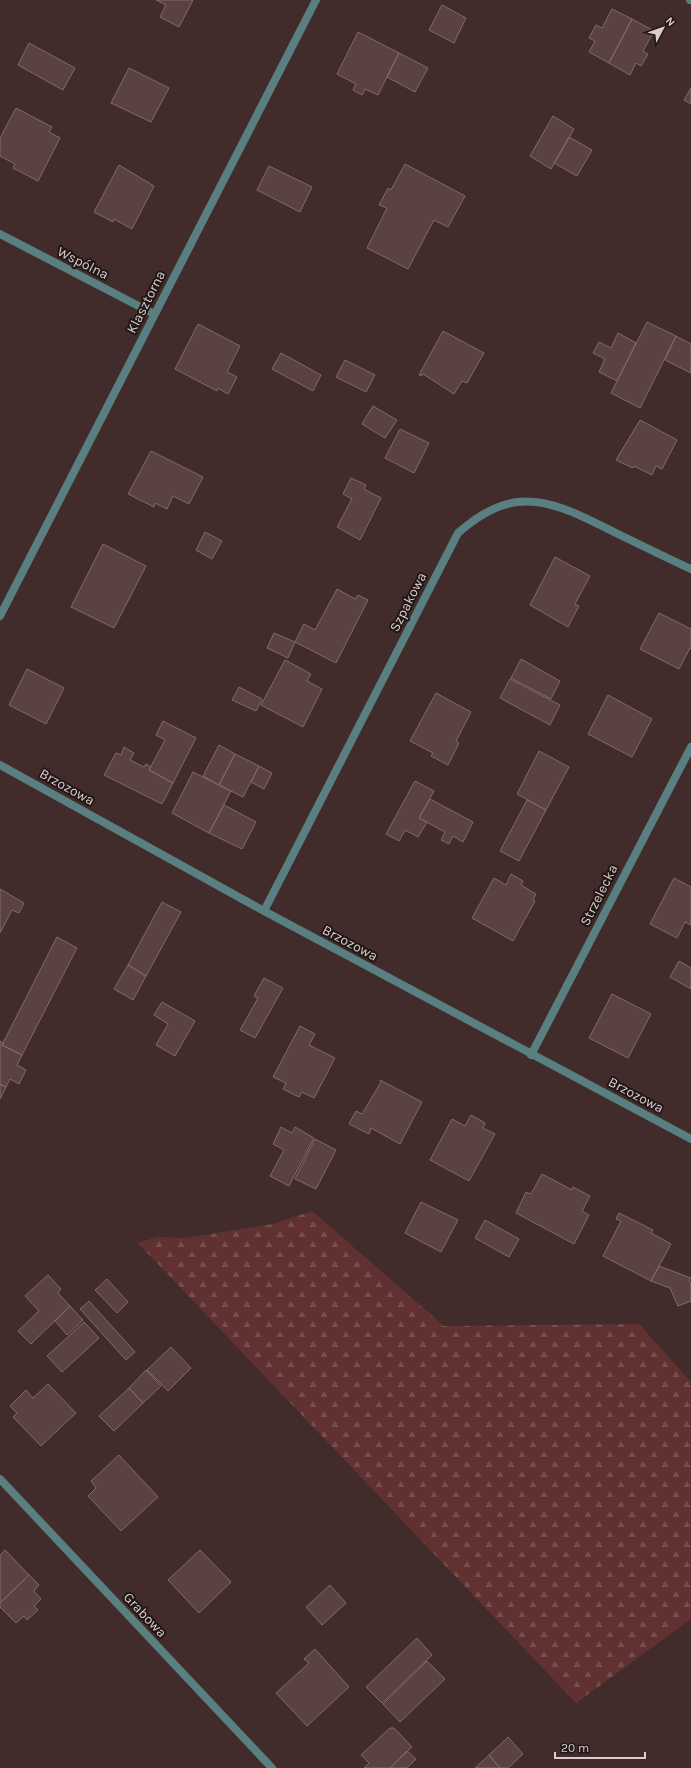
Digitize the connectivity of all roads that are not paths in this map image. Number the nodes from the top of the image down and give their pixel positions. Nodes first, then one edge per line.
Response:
1 (316, 0) edge
2 (0, 234) edge
3 (154, 314) junction
4 (691, 569) edge
5 (0, 616) edge
6 (691, 747) edge
7 (0, 765) edge
8 (264, 911) junction
9 (531, 1054) junction
10 (691, 1139) edge
11 (0, 1479) edge
12 (272, 1768) edge

1 - 3 street, Klasztorna
2 - 3 street, Wspólna
3 - 5 street, Klasztorna
4 - 8 street, Szpakowa
6 - 9 street, Strzelecka
7 - 8 street, Brzozowa
8 - 9 street, Brzozowa
9 - 10 street, Brzozowa
11 - 12 street, Grabowa

